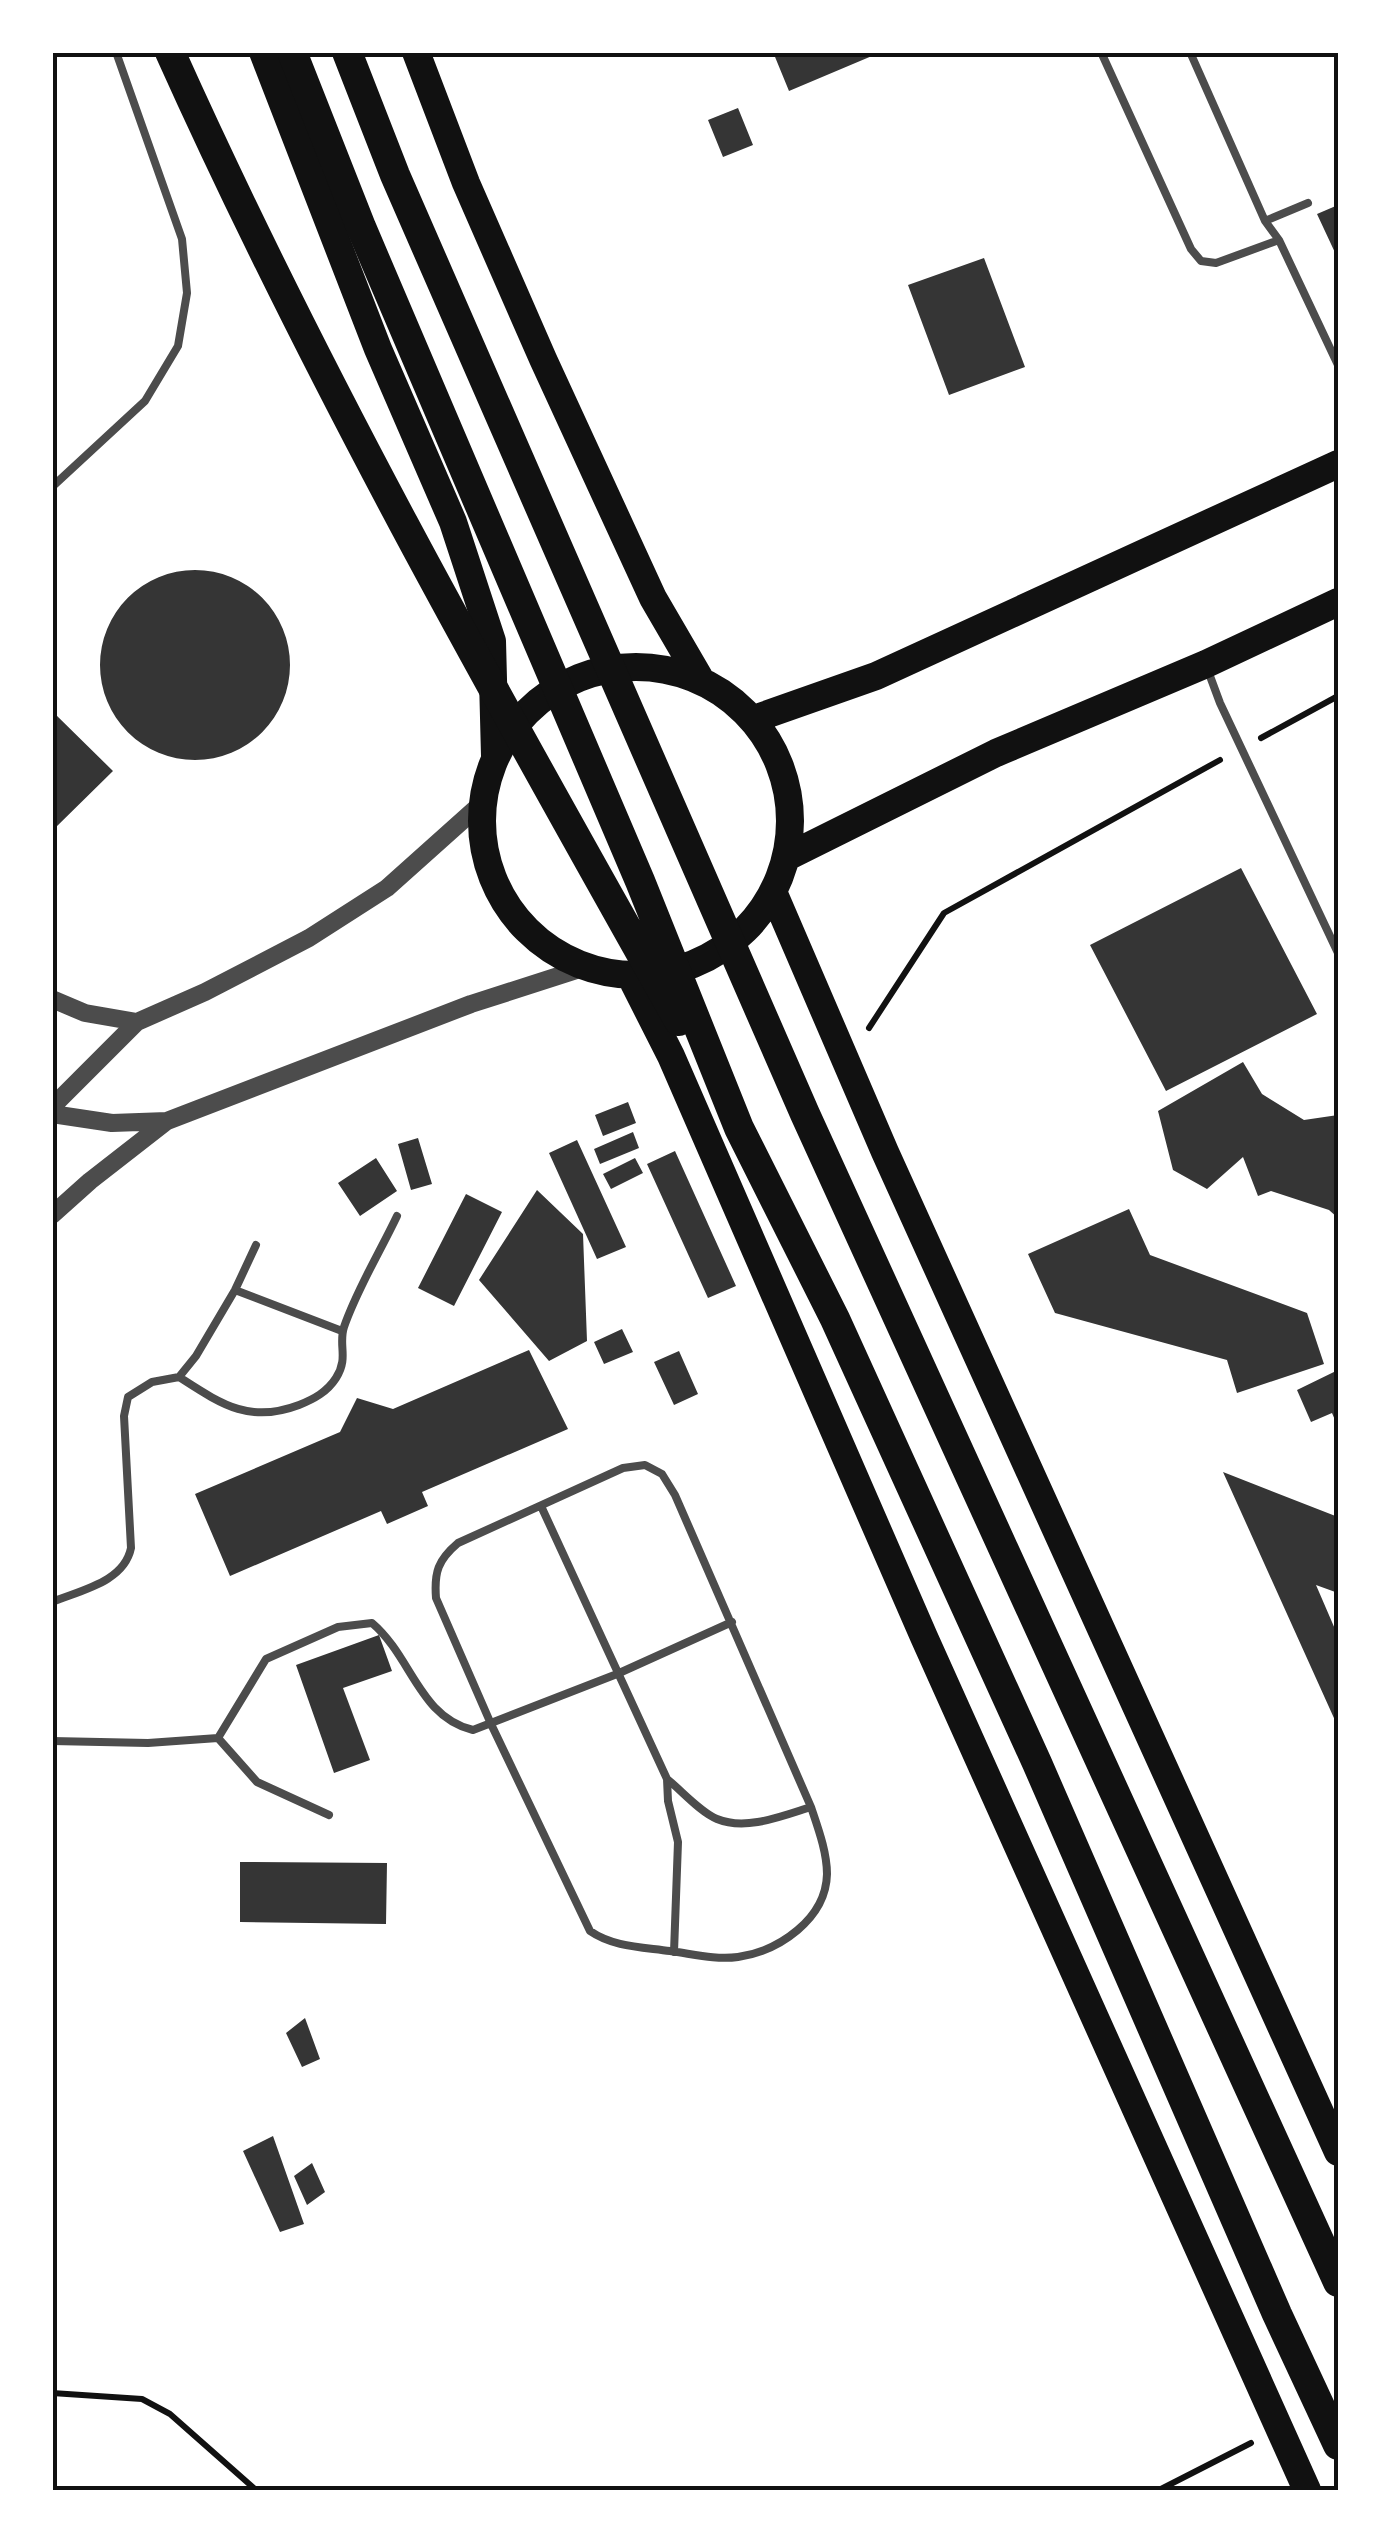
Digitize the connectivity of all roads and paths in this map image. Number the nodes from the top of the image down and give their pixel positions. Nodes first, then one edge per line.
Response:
1 (116, 52) edge
2 (170, 52) edge
3 (263, 52) edge
4 (292, 52) edge
5 (346, 52) edge
6 (416, 52) edge
7 (1101, 52) edge
8 (1190, 52) edge
9 (1308, 203) dead end
10 (1264, 221) junction
11 (1279, 240) junction
12 (1338, 365) edge
13 (1338, 464) edge
14 (52, 487) edge
15 (1338, 602) edge
16 (1206, 664) junction
17 (699, 677) junction
18 (1338, 696) edge
19 (754, 720) junction
20 (1241, 748) junction
21 (495, 756) junction
22 (482, 803) junction
23 (789, 856) junction
24 (774, 894) junction
25 (1338, 952) edge
26 (586, 967) junction
27 (630, 975) junction
28 (52, 999) edge
29 (137, 1022) junction
30 (864, 1036) dead end
31 (52, 1110) edge
32 (167, 1121) junction
33 (740, 1128) junction
34 (52, 1215) edge
35 (397, 1216) dead end
36 (256, 1244) dead end
37 (234, 1290) junction
38 (342, 1331) junction
39 (179, 1377) junction
40 (541, 1506) junction
41 (52, 1602) edge
42 (732, 1622) junction
43 (617, 1674) junction
44 (492, 1724) junction
45 (218, 1738) junction
46 (52, 1741) edge
47 (667, 1778) junction
48 (811, 1807) junction
49 (329, 1815) dead end
50 (674, 1952) junction
51 (1338, 2152) edge
52 (1338, 2282) edge
53 (52, 2393) edge
54 (1279, 2428) junction
55 (1338, 2445) edge
56 (256, 2490) edge
57 (1159, 2490) edge
58 (1307, 2490) edge

1 - 14 lane
2 - 33 highway
3 - 21 highway
4 - 33 highway
5 - 52 highway
6 - 17 highway
7 - 11 lane
8 - 10 lane
9 - 10 lane
10 - 11 lane
11 - 12 lane
13 - 19 highway
15 - 16 highway
16 - 20 lane
16 - 23 highway
17 - 19 highway
17 - 21 highway
18 - 20 path
19 - 23 highway
20 - 25 lane
20 - 30 path
21 - 22 highway
22 - 26 highway
22 - 29 street
23 - 24 highway
24 - 27 highway
24 - 51 highway
26 - 27 highway
26 - 32 street
27 - 54 highway
28 - 29 street
29 - 31 street
31 - 32 street
32 - 34 street
33 - 55 highway
35 - 38 lane
36 - 37 lane
37 - 38 lane
37 - 39 lane
38 - 39 lane
39 - 41 lane
40 - 42 lane
40 - 43 lane
40 - 44 lane
42 - 43 lane
42 - 48 lane
43 - 44 lane
43 - 47 lane
44 - 45 lane
44 - 50 lane
45 - 46 lane
45 - 49 lane
47 - 48 lane
47 - 50 lane
48 - 50 lane
53 - 56 path
54 - 57 path
54 - 58 highway

